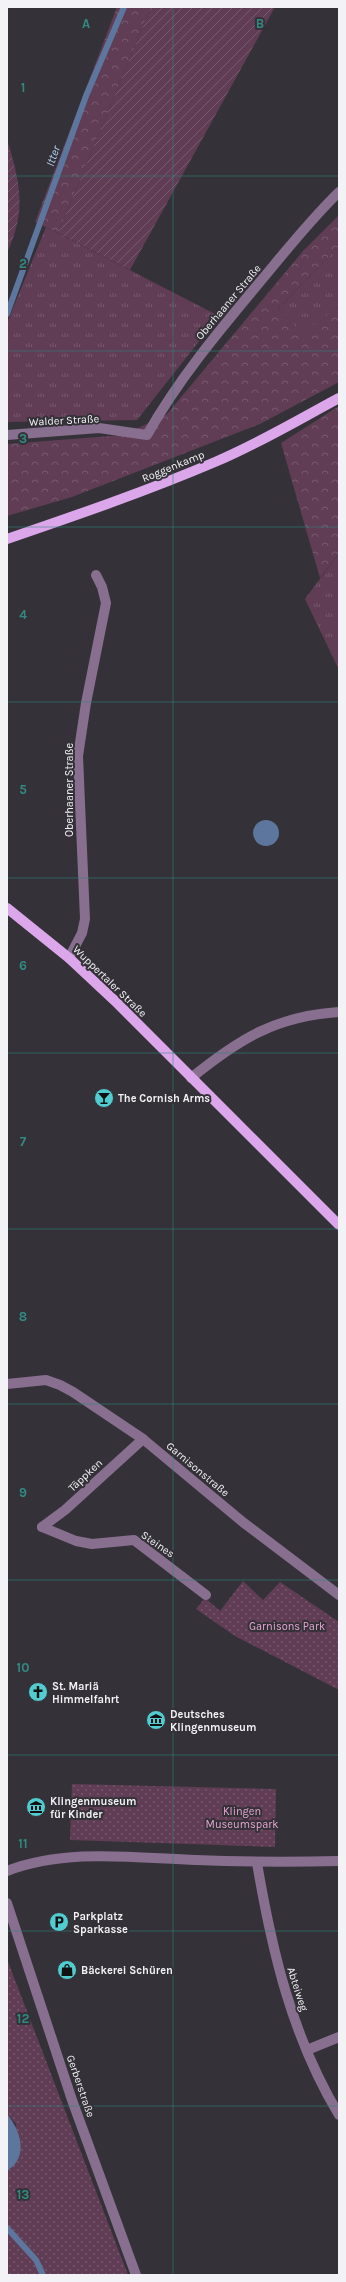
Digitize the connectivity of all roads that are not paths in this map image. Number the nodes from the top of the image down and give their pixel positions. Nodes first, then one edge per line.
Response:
1 (339, 192) edge
2 (339, 398) edge
3 (147, 435) joint
4 (7, 436) edge
5 (7, 538) edge
6 (96, 575) dead end
7 (7, 908) edge
8 (69, 958) junction
9 (339, 1012) edge
10 (191, 1078) junction
11 (339, 1225) edge
12 (7, 1384) edge
13 (143, 1439) junction
14 (42, 1527) joint
15 (339, 1594) edge
16 (206, 1595) dead end
17 (339, 1861) edge
18 (257, 1863) junction
19 (7, 1871) edge
20 (7, 1903) edge
21 (339, 2037) edge
22 (307, 2050) junction
23 (339, 2115) edge
24 (136, 2275) edge

1 - 3 street, Oberhaaner Straße
2 - 5 main road, Roggenkamp
3 - 4 street, Walder Straße
6 - 8 street, Oberhaaner Straße
7 - 8 main road, Wuppertaler Straße
8 - 10 main road, Wuppertaler Straße
9 - 10 street
10 - 11 main road, Wuppertaler Straße
12 - 13 street, Garnisonstraße
13 - 14 street, Täppken
13 - 15 street, Garnisonstraße
14 - 16 street, Steines
17 - 18 street
18 - 19 street
18 - 22 street, Abteiweg
20 - 24 street, Gerberstraße
21 - 22 street
22 - 23 street, Abteiweg

